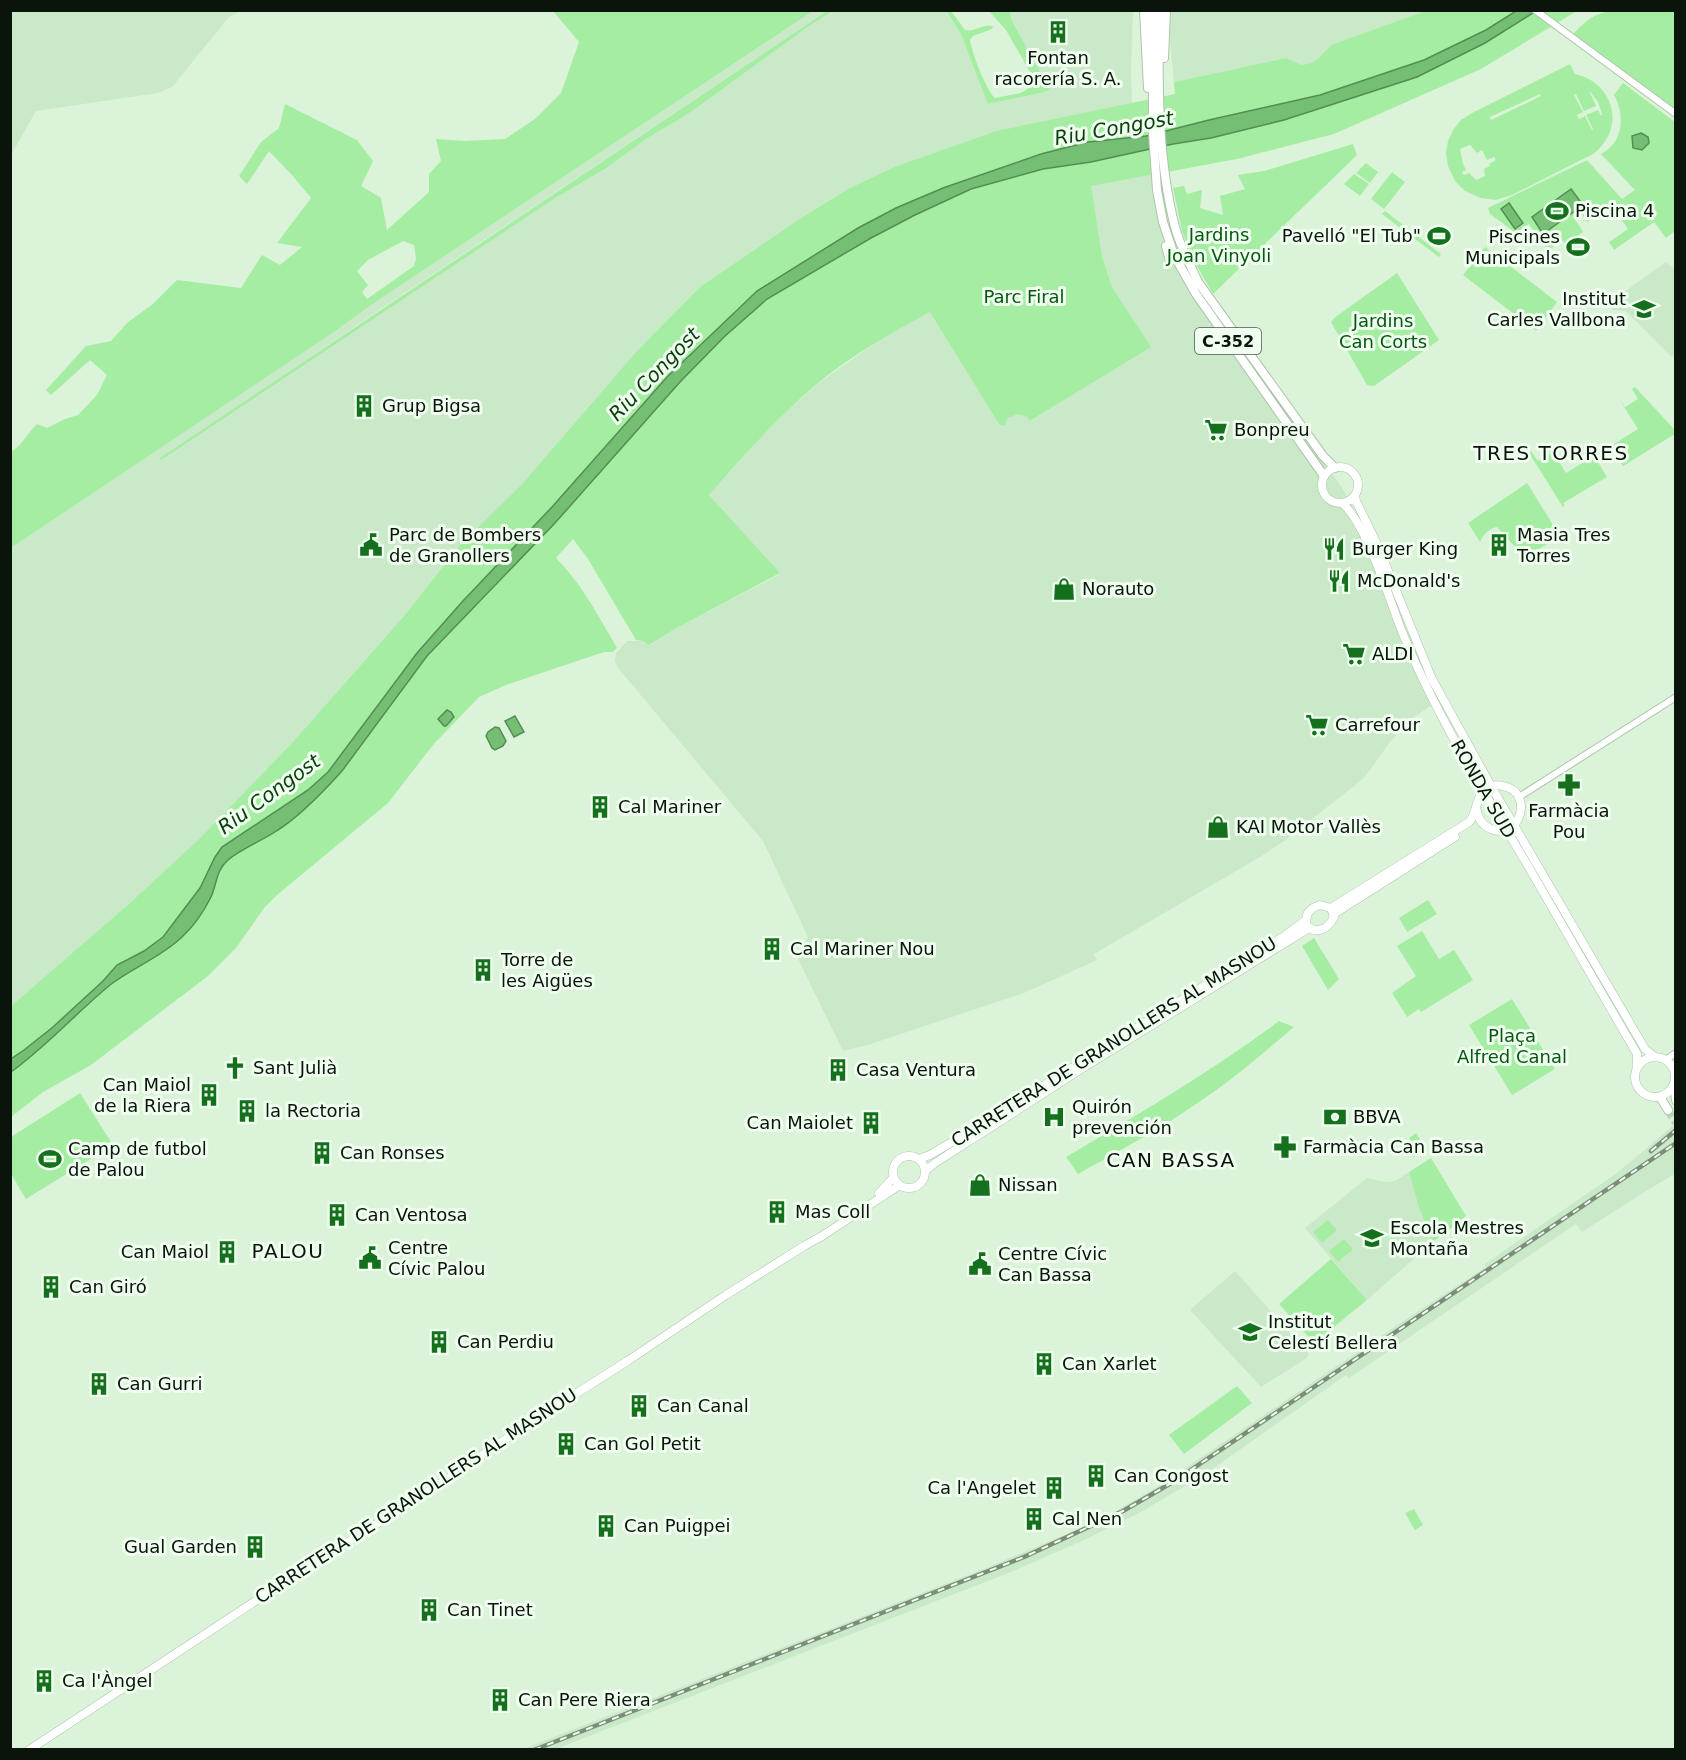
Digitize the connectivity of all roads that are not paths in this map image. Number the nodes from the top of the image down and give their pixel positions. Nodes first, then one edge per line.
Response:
1 (1144, 10) edge
2 (1152, 10) edge
3 (1159, 10) edge
4 (1166, 10) edge
5 (1535, 10) edge
6 (1155, 62) junction
7 (1676, 114) edge
8 (1156, 123) junction
9 (1163, 222) junction
10 (1170, 261) dead end
11 (1335, 468) junction
12 (1324, 476) junction
13 (1355, 496) junction
14 (1342, 503) junction
15 (1676, 697) edge
16 (1488, 789) junction
17 (1519, 797) junction
18 (1476, 807) junction
19 (1481, 823) junction
20 (1514, 825) junction
21 (1506, 830) junction
22 (1333, 911) junction
23 (1307, 924) junction
24 (1676, 1053) edge
25 (1655, 1057) junction
26 (1665, 1060) junction
27 (1637, 1067) junction
28 (1675, 1071) edge
29 (1674, 1084) junction
30 (1660, 1097) junction
31 (1676, 1100) edge
32 (1668, 1110) tunnel mouth
33 (919, 1159) junction
34 (925, 1171) junction
35 (894, 1177) junction
36 (900, 1185) junction
37 (804, 1246) junction
38 (29, 1749) edge

1 - 6 highway
2 - 6 highway, C-352
3 - 6 highway, C-352
4 - 6 highway
5 - 7 street
6 - 8 highway, C-352
6 - 8 highway
8 - 9 highway, C-352
8 - 11 highway, C-352
9 - 10 highway
9 - 12 highway, C-352
11 - 12 main road
11 - 13 main road, C-352
12 - 14 main road, C-352
13 - 14 main road
13 - 16 main road, RONDA SUD / C-352
14 - 16 main road, RONDA SUD / C-352
15 - 17 street
16 - 17 main road
16 - 18 main road
16 - 20 main road, RONDA SUD / C-352
16 - 21 main road, RONDA SUD / C-352
17 - 20 main road
18 - 19 main road
18 - 22 main road
19 - 21 main road
19 - 22 main road
20 - 21 main road
20 - 25 main road, RONDA SUD / C-352
21 - 27 main road, RONDA SUD / C-352
22 - 23 main road
22 - 23 main road
23 - 33 main road, CARRETERA DE GRANOLLERS AL MASNOU
23 - 34 main road, CARRETERA DE GRANOLLERS AL MASNOU
24 - 26 street
25 - 26 main road
25 - 27 main road
26 - 28 main road
27 - 30 main road, C-352
28 - 29 main road
29 - 30 main road
29 - 31 highway
30 - 32 highway
33 - 34 main road
33 - 35 main road
34 - 36 main road
35 - 36 main road
35 - 37 main road, CARRETERA DE GRANOLLERS AL MASNOU
36 - 37 main road, CARRETERA DE GRANOLLERS AL MASNOU
37 - 38 main road, CARRETERA DE GRANOLLERS AL MASNOU

